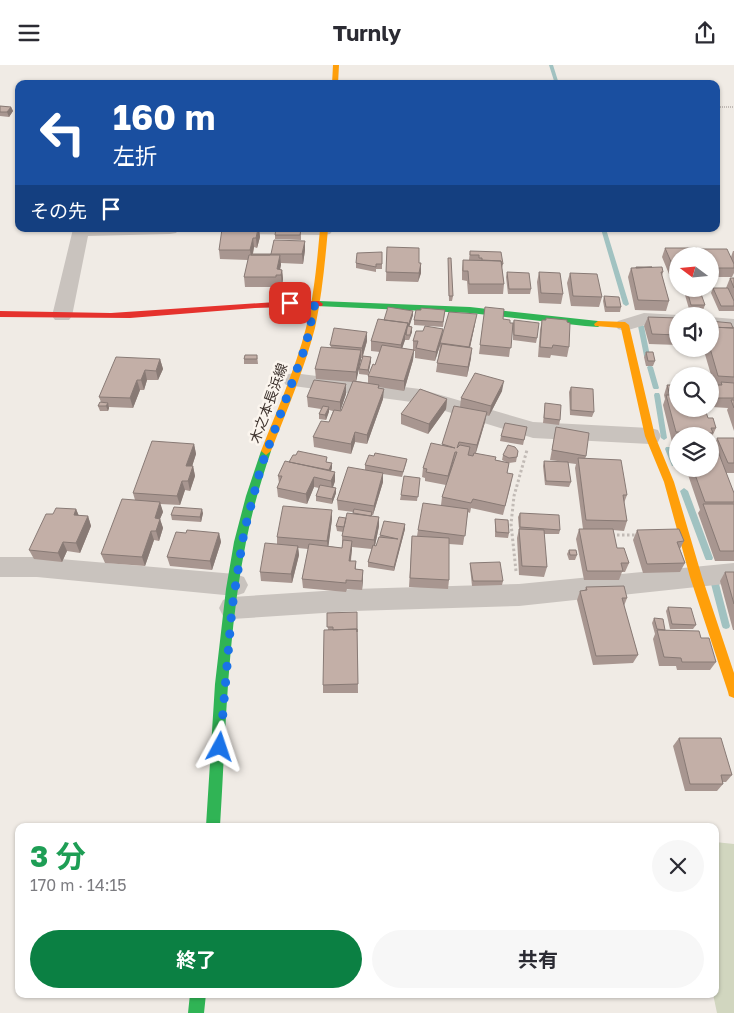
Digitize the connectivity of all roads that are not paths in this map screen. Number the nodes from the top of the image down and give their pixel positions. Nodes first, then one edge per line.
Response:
1 (336, 65) edge
2 (335, 80) edge
3 (80, 232) edge
4 (324, 232) edge
5 (315, 303) junction
6 (0, 314) edge
7 (62, 316) junction
8 (669, 320) edge
9 (719, 324) edge
10 (624, 325) junction
11 (734, 325) edge
12 (293, 380) junction
13 (650, 437) junction
14 (0, 567) edge
15 (734, 573) edge
16 (696, 577) junction
17 (234, 597) junction
18 (734, 692) edge
19 (213, 823) edge
20 (198, 998) edge
21 (196, 1013) edge

1 - 2 street
3 - 7 street
4 - 5 street, 木之本長浜線
5 - 7 street
5 - 10 street
5 - 12 street, 木之本長浜線
6 - 7 street
8 - 10 street
9 - 11 street
10 - 13 street
12 - 13 street
12 - 17 street, 木之本長浜線
13 - 16 street
14 - 17 street
15 - 16 street
16 - 17 street
16 - 18 street
17 - 19 street, 木之本長浜線
20 - 21 street

